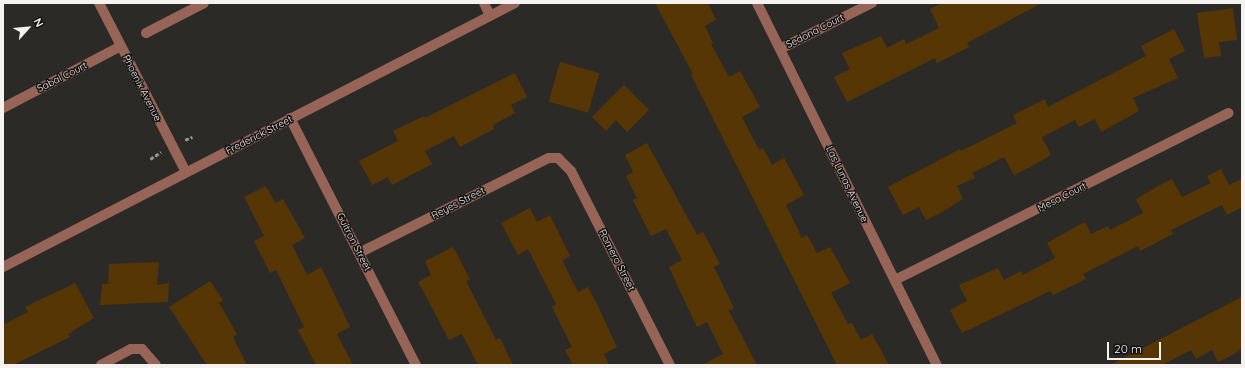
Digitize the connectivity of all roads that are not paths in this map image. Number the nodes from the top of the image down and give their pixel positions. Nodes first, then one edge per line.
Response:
1 (99, 3) edge
2 (204, 3) edge
3 (484, 3) edge
4 (515, 3) edge
5 (757, 3) edge
6 (872, 3) edge
7 (490, 16) junction
8 (146, 33) dead end
9 (121, 46) junction
10 (780, 49) junction
11 (3, 108) edge
12 (1228, 113) dead end
13 (290, 118) junction
14 (558, 158) joint
15 (186, 172) junction
16 (359, 253) junction
17 (3, 267) edge
18 (895, 280) junction
19 (101, 365) edge
20 (156, 365) edge
21 (416, 365) edge
22 (670, 365) edge
23 (937, 365) edge

1 - 9 street, Phoenix Avenue
2 - 8 street
3 - 7 street
4 - 7 street, Frederick Street
5 - 10 street, Las Lunas Avenue
6 - 10 street, Sedona Court
7 - 13 street, Frederick Street
9 - 11 street, Sabal Court
9 - 15 street, Phoenix Avenue
10 - 18 street, Las Lunas Avenue
12 - 18 street, Mesa Court
13 - 15 street, Frederick Street
13 - 16 street, Guitron Street
14 - 16 street, Reyes Street
14 - 22 street, Romero Street
15 - 17 street, Frederick Street
16 - 21 street, Guitron Street
18 - 23 street, Las Lunas Avenue
19 - 20 street

